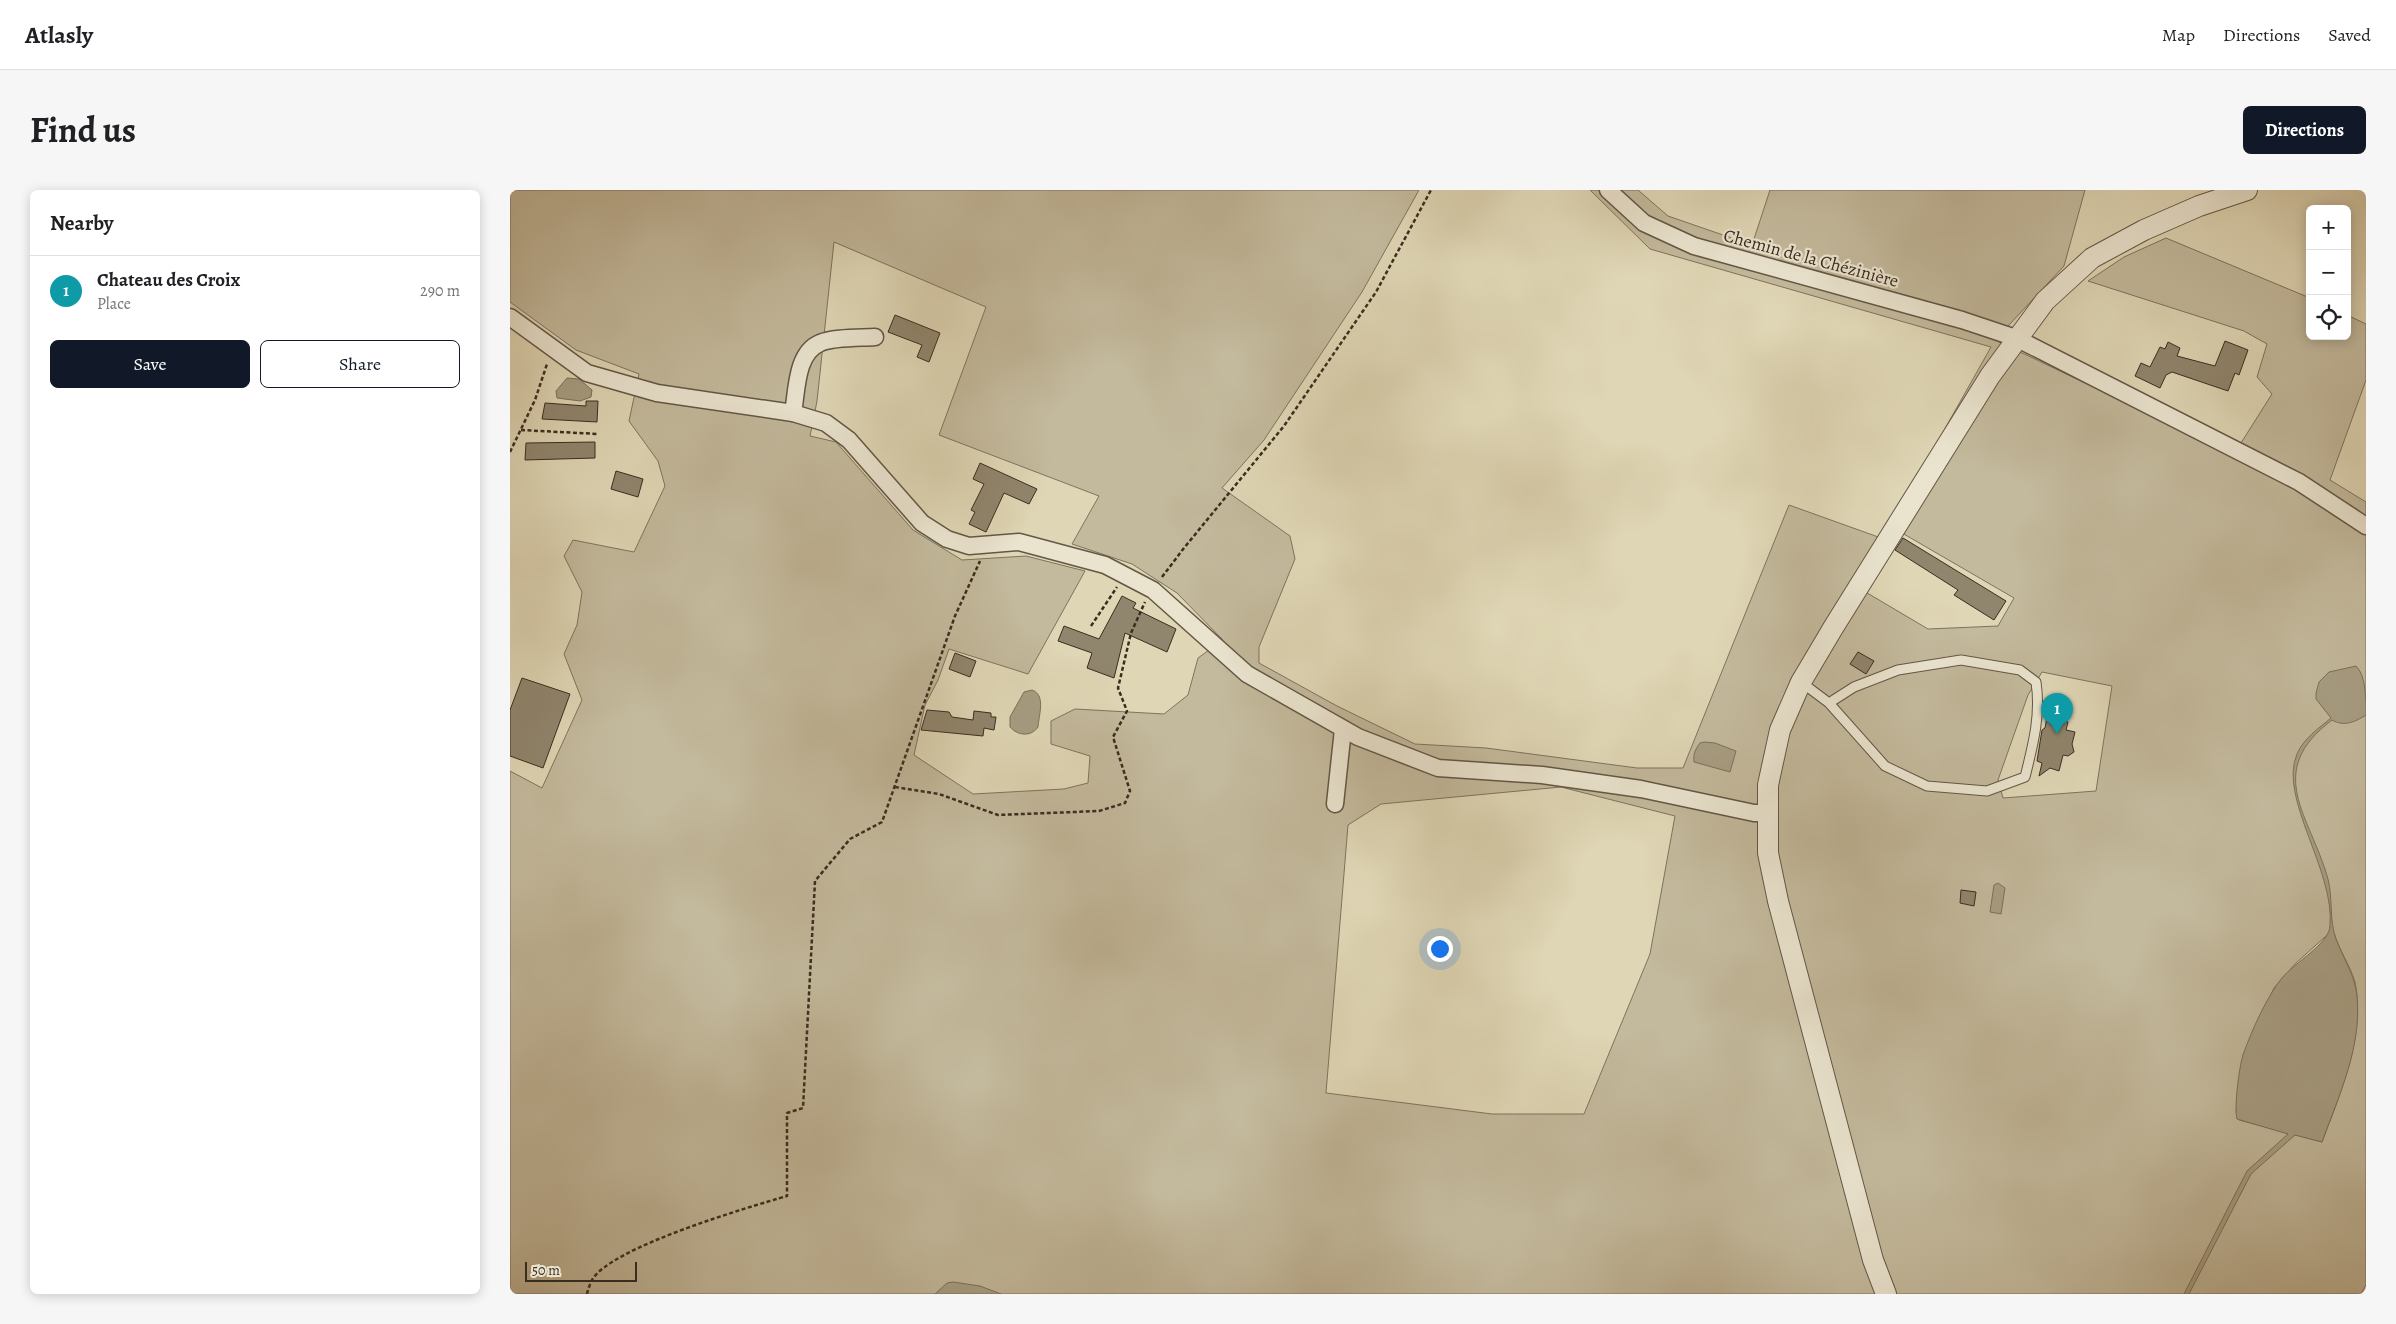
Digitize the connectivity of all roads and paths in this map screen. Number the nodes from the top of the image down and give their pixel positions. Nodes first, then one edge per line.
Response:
1 (1430, 190) edge
2 (1608, 190) edge
3 (2247, 190) edge
4 (510, 317) edge
5 (875, 337) dead end
6 (2016, 338) junction
7 (552, 348) junction
8 (793, 413) junction
9 (521, 430) junction
10 (598, 434) dead end
11 (510, 452) edge
12 (2366, 526) edge
13 (988, 545) junction
14 (1124, 575) junction
15 (1153, 590) junction
16 (1091, 626) dead end
17 (1801, 682) junction
18 (1830, 703) junction
19 (1343, 728) junction
20 (895, 787) junction
21 (1335, 804) dead end
22 (1766, 813) junction
23 (587, 1294) edge
24 (1886, 1294) edge

1 - 15 path
2 - 6 street, Chemin de la Chézinière
3 - 6 street
4 - 7 street
5 - 8 street
6 - 12 street, Chemin de la Chézinière
6 - 17 street
7 - 8 street
7 - 9 path
8 - 13 street
9 - 10 path
9 - 11 path
13 - 14 street
13 - 20 path
14 - 15 street
14 - 16 path
15 - 19 street
15 - 20 path
17 - 18 lane
17 - 22 street
18 - 18 lane
19 - 21 street
19 - 22 street
20 - 23 path
22 - 24 street

